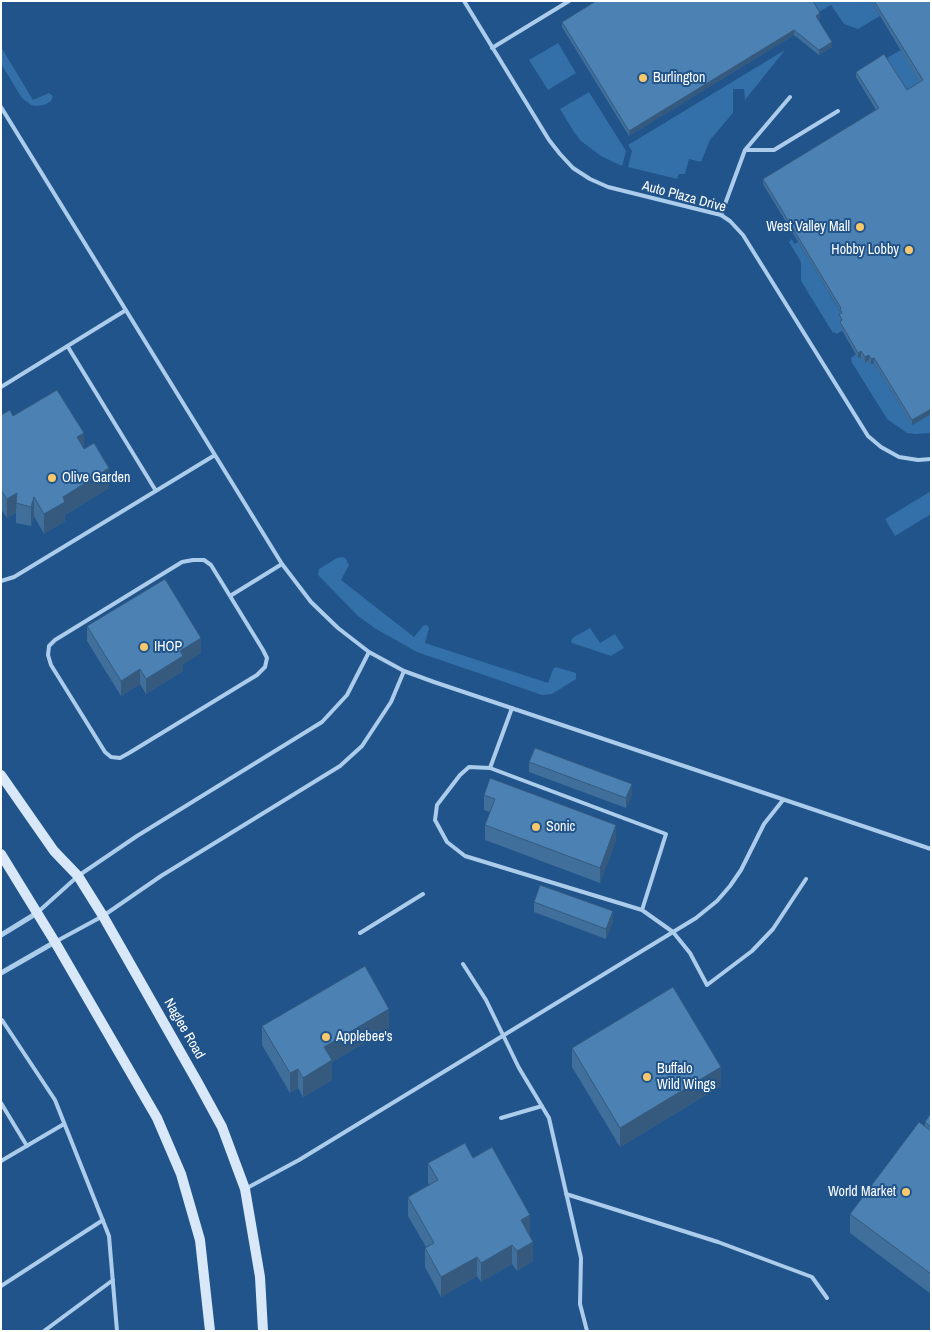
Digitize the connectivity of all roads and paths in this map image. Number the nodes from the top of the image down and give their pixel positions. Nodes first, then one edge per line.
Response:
1 (464, 1) edge
2 (570, 1) edge
3 (492, 48) junction
4 (790, 97) dead end
5 (1, 107) edge
6 (838, 111) dead end
7 (745, 150) junction
8 (721, 215) junction
9 (126, 310) junction
10 (68, 346) junction
11 (1, 387) edge
12 (215, 455) junction
13 (931, 459) edge
14 (156, 491) junction
15 (282, 564) junction
16 (1, 581) edge
17 (230, 596) junction
18 (369, 652) junction
19 (404, 670) junction
20 (512, 708) junction
21 (490, 768) junction
22 (1, 775) edge
23 (783, 800) junction
24 (931, 849) edge
25 (1, 854) edge
26 (78, 876) junction
27 (806, 878) dead end
28 (423, 894) dead end
29 (642, 910) junction
30 (38, 912) junction
31 (103, 916) junction
32 (673, 932) junction
33 (360, 933) dead end
34 (1, 935) edge
35 (55, 942) junction
36 (464, 964) dead end
37 (1, 973) edge
38 (1, 1020) edge
39 (504, 1036) junction
40 (1, 1103) edge
41 (542, 1106) junction
42 (500, 1118) dead end
43 (64, 1124) junction
44 (27, 1146) junction
45 (1, 1161) edge
46 (245, 1189) junction
47 (566, 1194) junction
48 (103, 1220) junction
49 (113, 1280) junction
50 (1, 1286) edge
51 (827, 1298) dead end
52 (44, 1331) edge
53 (117, 1331) edge
54 (210, 1331) edge
55 (263, 1331) edge
56 (587, 1331) edge

1 - 3 lane, Auto Plaza Drive
2 - 3 lane
3 - 8 lane, Auto Plaza Drive
4 - 7 lane
5 - 9 lane
6 - 7 lane
7 - 8 lane
8 - 13 lane, Auto Plaza Drive
9 - 10 lane
9 - 12 lane
10 - 11 lane
10 - 14 lane
12 - 14 lane
12 - 15 lane
14 - 16 lane
15 - 17 lane
15 - 18 lane
17 - 17 lane
18 - 19 lane
18 - 26 lane
19 - 20 lane
19 - 31 lane
20 - 21 lane
20 - 23 lane
21 - 29 lane
21 - 29 lane
22 - 26 main road, Naglee Road
23 - 24 lane
23 - 32 lane
25 - 30 main road
26 - 30 lane
26 - 31 main road, Naglee Road
27 - 32 lane
28 - 33 lane
29 - 32 lane
30 - 34 street
30 - 35 main road
31 - 35 lane
31 - 46 main road, Naglee Road
32 - 39 lane
35 - 37 street
35 - 54 main road
36 - 39 lane
38 - 43 lane
39 - 41 lane
39 - 46 lane
40 - 44 lane
41 - 42 lane
41 - 47 lane
43 - 44 lane
43 - 48 lane
44 - 45 lane
46 - 55 main road, Naglee Road
47 - 51 lane
47 - 56 lane
48 - 49 lane
48 - 50 lane
49 - 52 lane
49 - 53 lane

